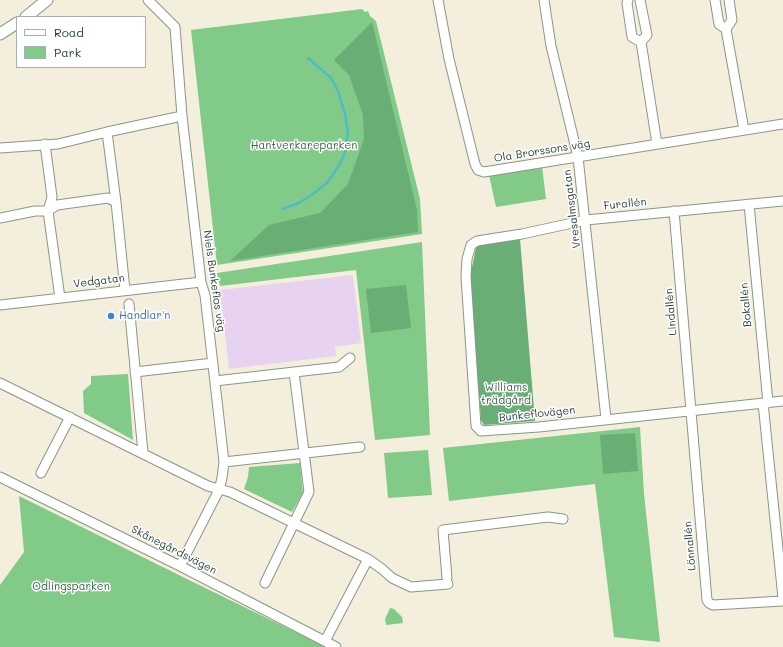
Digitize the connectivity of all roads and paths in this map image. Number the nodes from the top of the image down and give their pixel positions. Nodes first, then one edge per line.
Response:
1 (47, 0) edge
2 (148, 0) edge
3 (438, 0) edge
4 (544, 0) edge
5 (628, 0) edge
6 (640, 0) edge
7 (715, 0) edge
8 (729, 0) edge
9 (27, 16) edge
10 (16, 24) edge
11 (726, 29) junction
12 (0, 34) edge
13 (641, 42) junction
14 (182, 116) junction
15 (783, 124) edge
16 (744, 130) junction
17 (107, 132) junction
18 (45, 144) junction
19 (657, 144) junction
20 (0, 148) edge
21 (578, 157) junction
22 (783, 201) edge
23 (116, 202) junction
24 (749, 204) junction
25 (48, 211) junction
26 (674, 211) junction
27 (0, 218) edge
28 (586, 220) junction
29 (471, 245) joint
30 (201, 282) junction
31 (125, 290) junction
32 (60, 298) junction
33 (129, 304) dead end
34 (0, 305) edge
35 (350, 358) dead end
36 (213, 363) junction
37 (136, 372) junction
38 (294, 372) junction
39 (215, 381) junction
40 (0, 383) edge
41 (783, 401) edge
42 (766, 403) junction
43 (691, 411) junction
44 (70, 417) junction
45 (606, 419) junction
46 (360, 447) dead end
47 (143, 453) junction
48 (304, 453) junction
49 (224, 462) junction
50 (41, 473) dead end
51 (0, 478) edge
52 (219, 490) junction
53 (563, 519) dead end
54 (295, 523) junction
55 (368, 559) junction
56 (180, 566) junction
57 (265, 583) dead end
58 (783, 598) edge
59 (783, 601) edge
60 (325, 641) junction
61 (336, 647) edge

1 - 9 street
2 - 14 street, Niels Bunkeflos väg
3 - 21 street, Ola Brorssons väg
4 - 21 street, Vresalmsgatan
5 - 13 street
6 - 13 street
7 - 11 street
8 - 11 street
10 - 12 street
11 - 16 street
13 - 19 street
14 - 17 street
14 - 30 street, Niels Bunkeflos väg
15 - 16 street, Ola Brorssons väg
16 - 19 street, Ola Brorssons väg
17 - 18 street
17 - 23 street
18 - 20 street
18 - 25 street
19 - 21 street, Ola Brorssons väg
21 - 28 street, Vresalmsgatan
22 - 24 street, Furallén
23 - 25 street
23 - 31 street
24 - 26 street, Furallén
24 - 42 street, Bokallén
25 - 27 street
25 - 32 street
26 - 28 street, Furallén
26 - 43 street, Lindallén
28 - 29 street, Furallén
28 - 45 street, Vresalmsgatan
29 - 45 street, Bunkeflovägen
30 - 31 street, Vedgatan
30 - 36 street, Niels Bunkeflos väg
31 - 32 street, Vedgatan
32 - 34 street, Vedgatan
33 - 37 street
35 - 38 street
36 - 37 street
36 - 39 street, Niels Bunkeflos väg
37 - 47 street
38 - 39 street
38 - 48 street
39 - 49 street, Niels Bunkeflos väg
40 - 44 street
41 - 42 street, Bunkeflovägen
42 - 43 street, Bunkeflovägen
42 - 58 street, Bokallén
43 - 45 street, Bunkeflovägen
43 - 59 street, Lönnallén
44 - 47 street
44 - 50 street
46 - 48 street
47 - 52 street
48 - 49 street
48 - 54 street
49 - 52 street, Niels Bunkeflos väg
51 - 56 street, Skånegårdsvägen
52 - 54 street
52 - 56 street, Niels Bunkeflos väg
53 - 55 street
54 - 55 street
54 - 57 street
55 - 60 street
56 - 60 street, Skånegårdsvägen
60 - 61 street, Skånegårdsvägen

